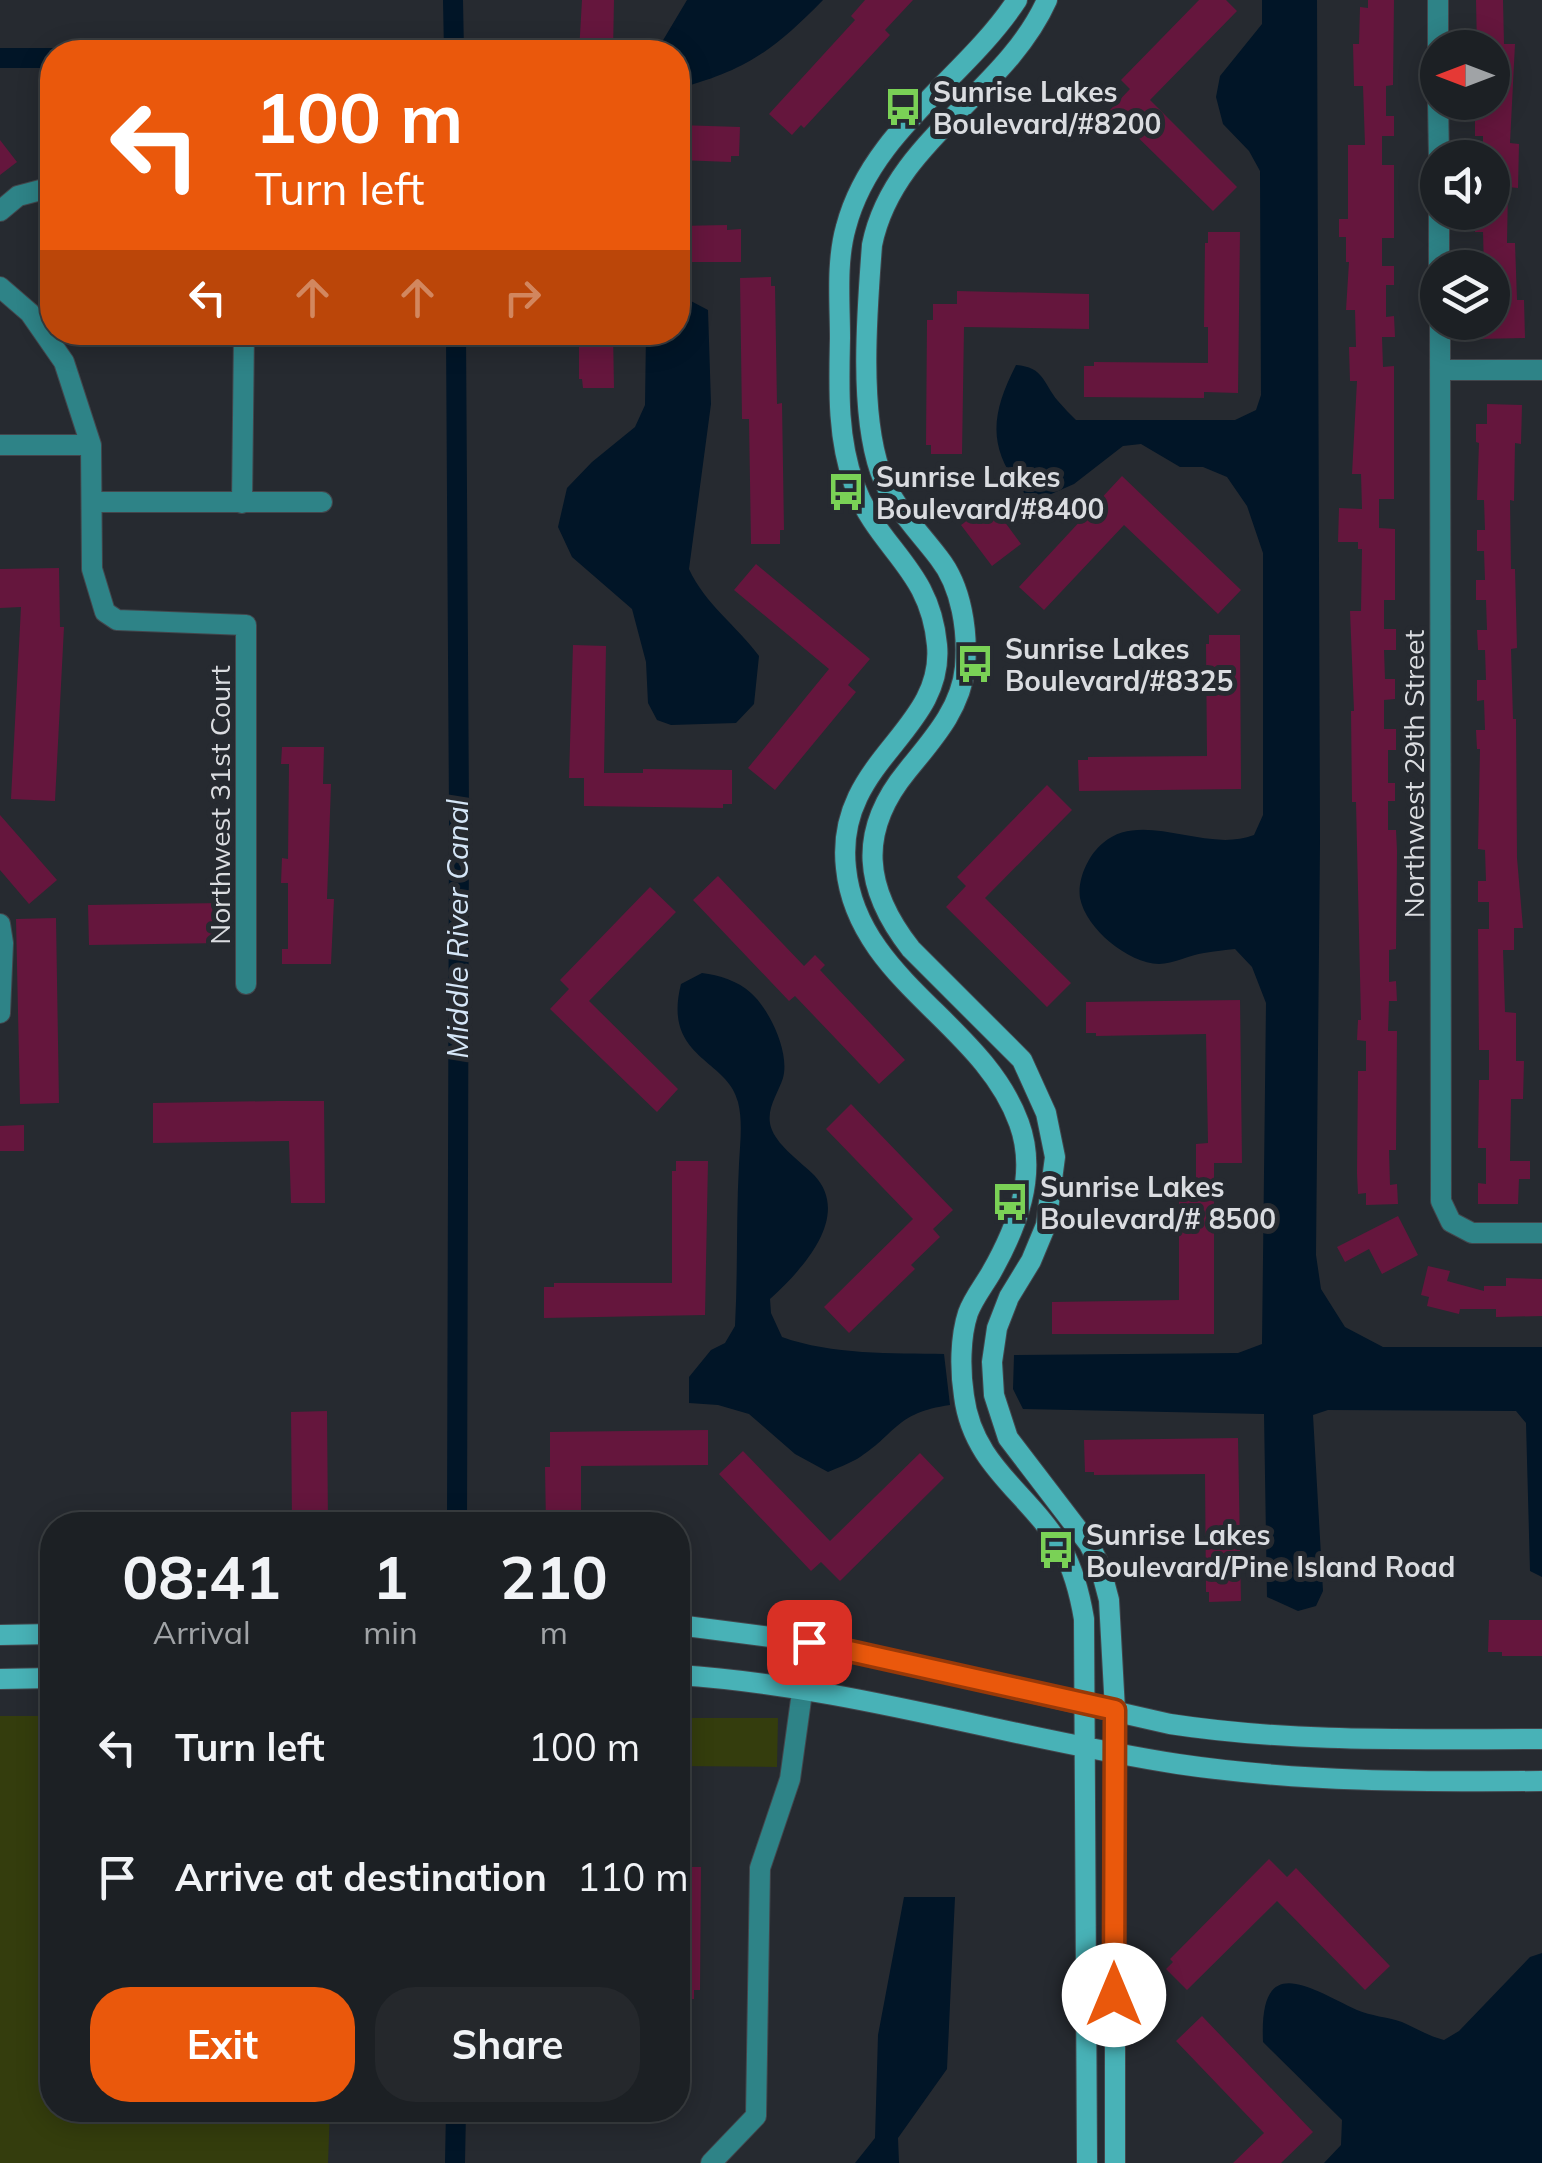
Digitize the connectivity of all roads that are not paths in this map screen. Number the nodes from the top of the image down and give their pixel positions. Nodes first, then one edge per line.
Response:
1 (1017, 0) edge
2 (1046, 0) edge
3 (1438, 0) edge
4 (1438, 30) edge
5 (40, 190) edge
6 (0, 211) edge
7 (2, 294) edge
8 (40, 327) edge
9 (1440, 340) edge
10 (52, 345) edge
11 (244, 345) edge
12 (1440, 370) junction
13 (1542, 370) edge
14 (0, 445) edge
15 (91, 445) junction
16 (92, 502) junction
17 (322, 502) dead end
18 (242, 503) junction
19 (0, 924) edge
20 (246, 984) dead end
21 (0, 1013) edge
22 (1542, 1233) edge
23 (690, 1627) edge
24 (40, 1634) edge
25 (0, 1635) edge
26 (809, 1642) junction
27 (690, 1676) edge
28 (40, 1678) edge
29 (0, 1679) edge
30 (804, 1688) junction
31 (1086, 1704) junction
32 (1115, 1710) junction
33 (1542, 1739) edge
34 (1085, 1746) junction
35 (1114, 1752) junction
36 (1542, 1782) edge
37 (711, 2163) edge
38 (1087, 2163) edge
39 (1115, 2163) edge

1 - 31 street
2 - 32 street
3 - 4 street
5 - 6 street
7 - 8 street
9 - 12 street, Northwest 29th Street
10 - 15 street
11 - 18 street
12 - 13 street
12 - 22 street, Northwest 29th Street
14 - 15 street
15 - 16 street
16 - 18 street
16 - 20 street, Northwest 31st Court
17 - 18 street
19 - 21 street
23 - 26 street
24 - 25 street
26 - 30 street
26 - 31 street
27 - 30 street
28 - 29 street
30 - 34 street
30 - 37 street
31 - 32 street
31 - 34 street
32 - 33 street
32 - 35 street
34 - 35 street
34 - 38 street
35 - 36 street
35 - 39 street

